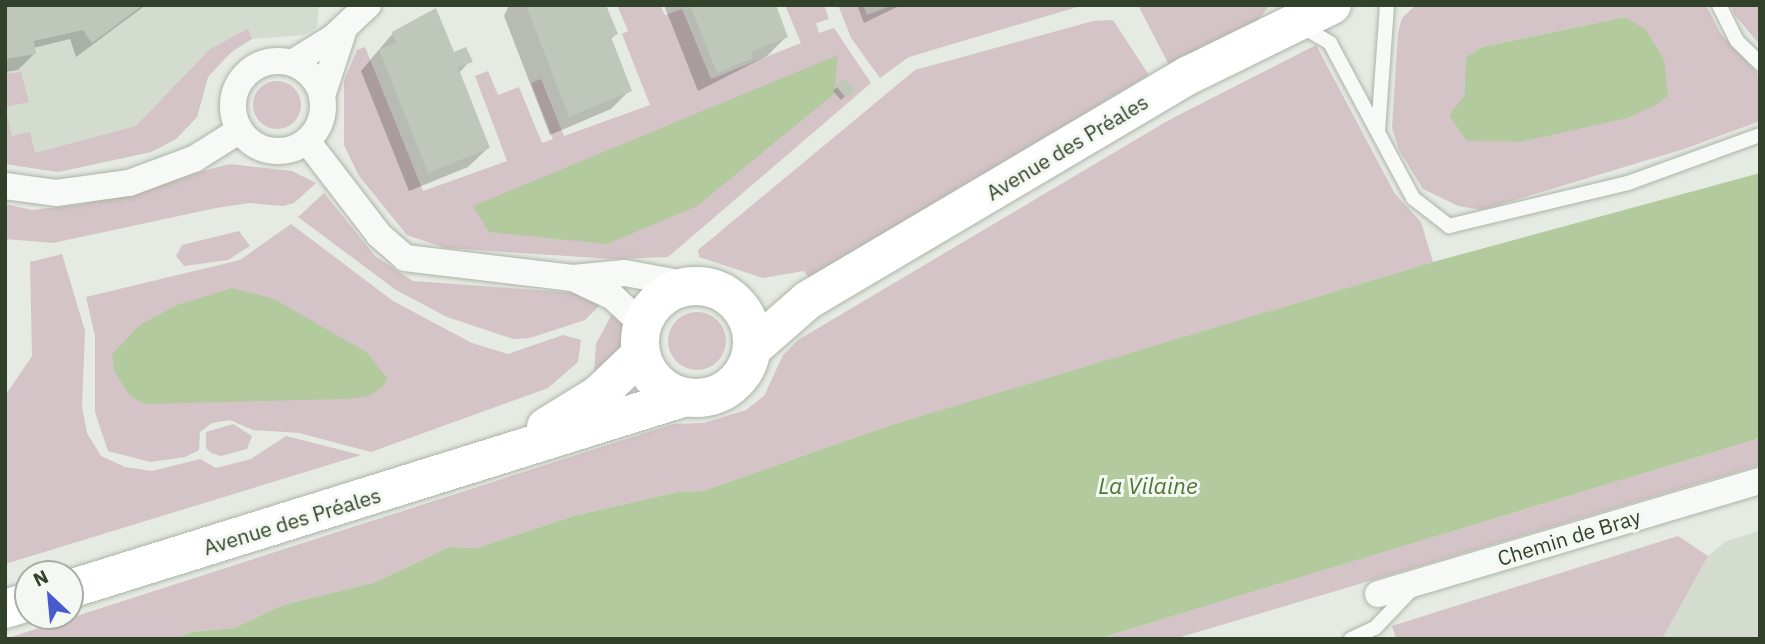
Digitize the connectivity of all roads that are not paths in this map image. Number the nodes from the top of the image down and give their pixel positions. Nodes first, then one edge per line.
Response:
1 (368, 5) edge
2 (1332, 5) edge
3 (1387, 5) edge
4 (1719, 5) edge
5 (1294, 22) junction
6 (344, 29) junction
7 (292, 63) junction
8 (1760, 63) edge
9 (322, 96) junction
10 (240, 130) junction
11 (1378, 132) junction
12 (1760, 135) edge
13 (307, 141) junction
14 (5, 186) edge
15 (573, 278) junction
16 (695, 286) junction
17 (808, 300) junction
18 (738, 304) junction
19 (642, 339) junction
20 (753, 348) junction
21 (683, 398) junction
22 (512, 448) junction
23 (1760, 481) edge
24 (1419, 582) junction
25 (84, 585) edge
26 (1378, 594) dead end
27 (1351, 639) edge

1 - 6 street
2 - 5 main road, Avenue des Préales
3 - 11 lane
4 - 8 lane
5 - 11 lane
5 - 17 main road, Avenue des Préales
6 - 7 street
6 - 9 street
7 - 9 street
7 - 10 street
9 - 13 street
10 - 13 street
10 - 14 street
11 - 12 lane
13 - 15 street
15 - 16 street
15 - 19 street
16 - 18 main road
16 - 19 main road
17 - 18 main road
17 - 20 main road, Avenue des Préales
18 - 20 main road
19 - 21 main road
19 - 22 main road, Avenue des Préales
20 - 21 main road
21 - 22 main road, Avenue des Préales
22 - 25 main road, Avenue des Préales
23 - 24 street, Chemin de Bray
24 - 26 street, Chemin de Bray
24 - 27 lane

